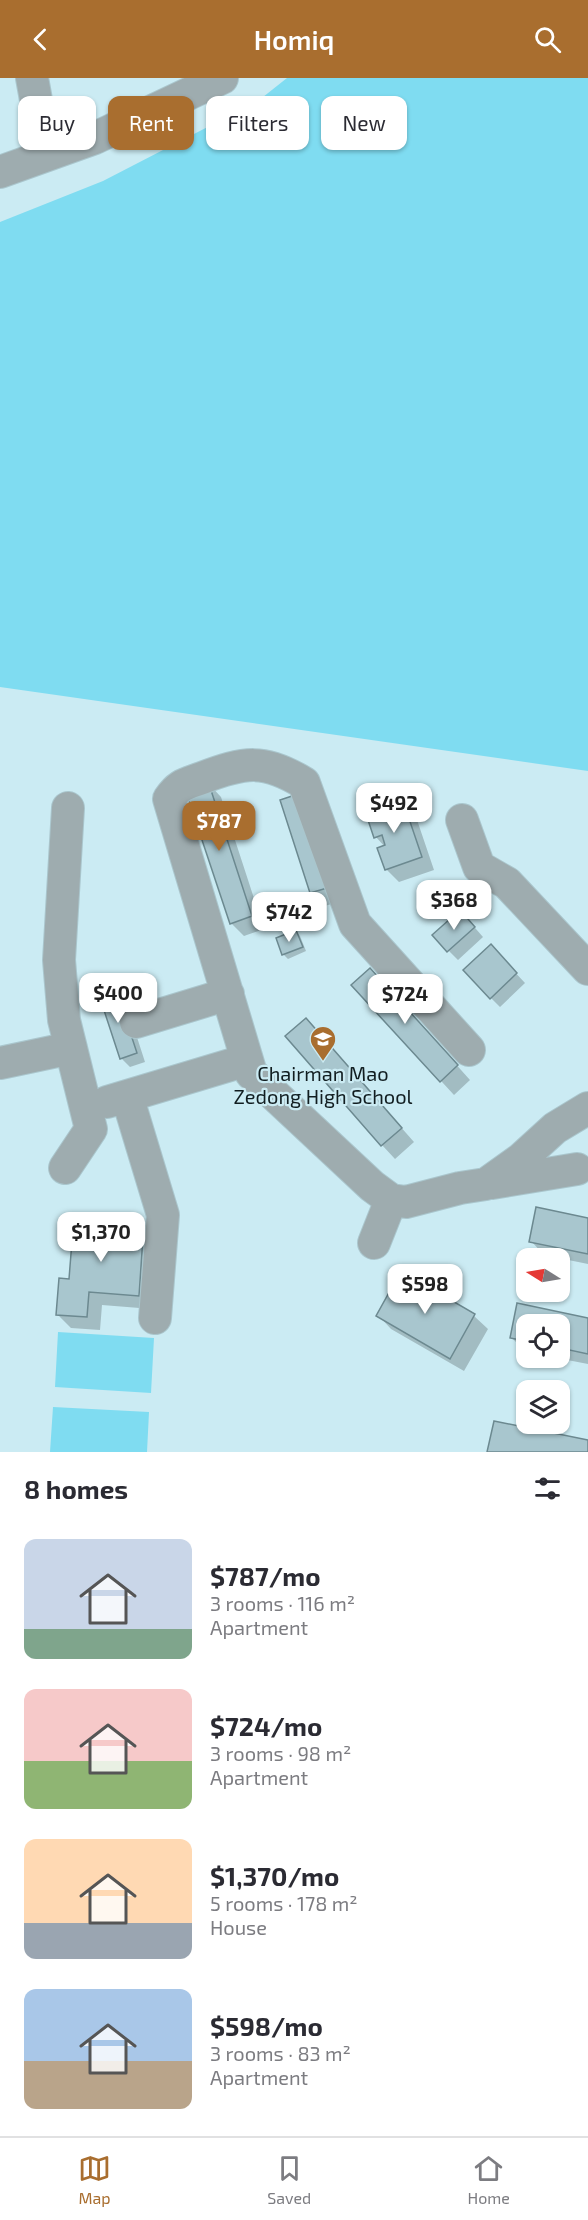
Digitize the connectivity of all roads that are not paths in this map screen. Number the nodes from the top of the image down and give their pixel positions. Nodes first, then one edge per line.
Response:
1 (32, 78) edge
2 (222, 78) edge
3 (46, 155) junction
4 (0, 172) edge
5 (68, 808) dead end
6 (462, 820) dead end
7 (588, 969) edge
8 (228, 994) junction
9 (136, 1022) dead end
10 (71, 1048) junction
11 (469, 1050) dead end
12 (247, 1060) junction
13 (0, 1063) edge
14 (134, 1094) junction
15 (86, 1108) junction
16 (588, 1108) edge
17 (65, 1168) dead end
18 (577, 1169) dead end
19 (486, 1184) junction
20 (391, 1200) junction
21 (374, 1243) dead end
22 (155, 1318) dead end

1 - 3 street
2 - 3 street
3 - 4 street
5 - 10 street
6 - 7 street
8 - 9 street
8 - 11 street
8 - 12 street
10 - 13 street
10 - 15 street
12 - 14 street
12 - 20 street
14 - 15 street
14 - 22 street
15 - 17 street
16 - 19 street
18 - 19 street
19 - 20 street
20 - 21 street

